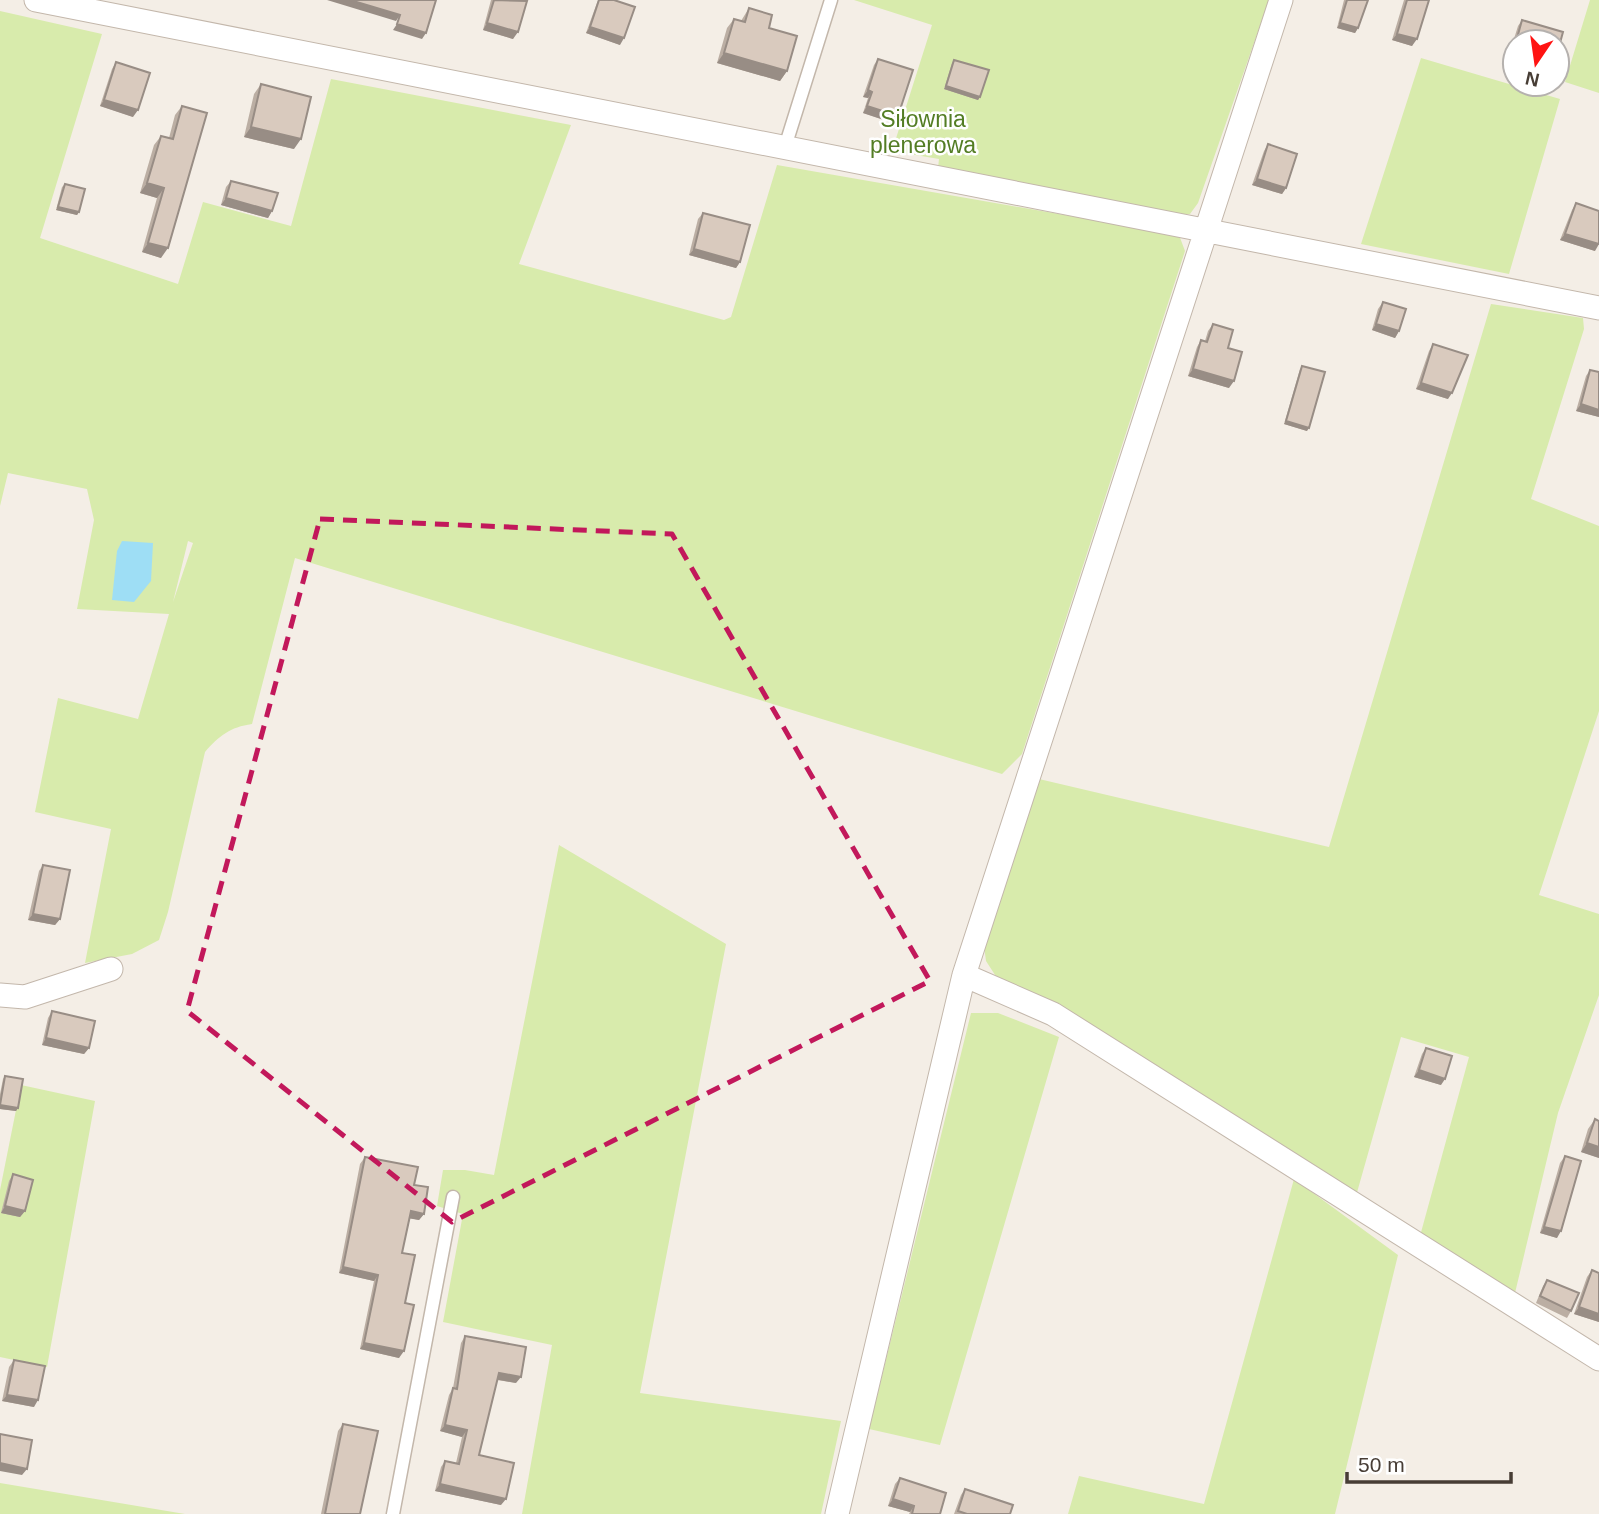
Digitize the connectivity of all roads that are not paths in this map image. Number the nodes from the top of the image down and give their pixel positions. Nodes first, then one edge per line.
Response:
1 (36, 0) edge
2 (831, 0) edge
3 (1281, 0) edge
4 (785, 147) junction
5 (1205, 230) junction
6 (1599, 308) edge
7 (111, 969) dead end
8 (964, 975) junction
9 (0, 995) edge
10 (453, 1197) dead end
11 (1599, 1359) edge
12 (393, 1514) edge
13 (837, 1514) edge

1 - 4 street
2 - 4 lane
3 - 5 street
4 - 5 street
5 - 6 street
5 - 8 street
7 - 9 street
8 - 11 street
8 - 13 street
10 - 12 lane

